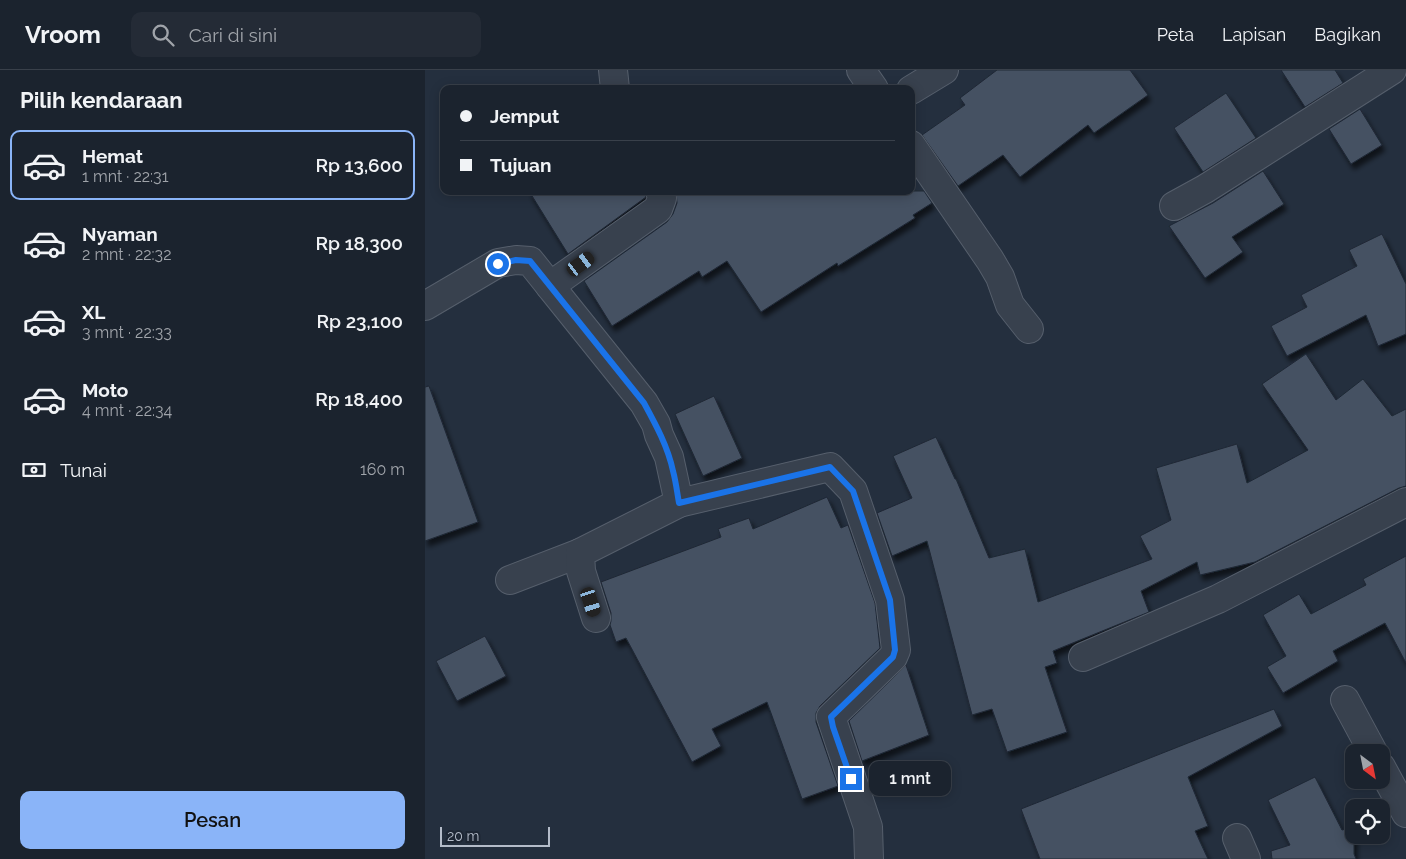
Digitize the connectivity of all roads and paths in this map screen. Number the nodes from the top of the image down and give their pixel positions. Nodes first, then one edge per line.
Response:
1 (613, 70) edge
2 (861, 70) edge
3 (944, 70) edge
4 (1392, 70) edge
5 (1400, 70) edge
6 (1406, 79) edge
7 (615, 85) edge
8 (870, 85) edge
9 (915, 88) edge
10 (915, 151) edge
11 (661, 195) edge
12 (1173, 206) dead end
13 (550, 286) junction
14 (425, 306) edge
15 (1029, 329) dead end
16 (1406, 502) edge
17 (679, 503) junction
18 (580, 553) junction
19 (510, 580) dead end
20 (596, 618) dead end
21 (1083, 657) dead end
22 (1345, 700) dead end
23 (1369, 744) edge
24 (1390, 784) edge
25 (1406, 813) edge
26 (869, 859) edge

1 - 7 street
2 - 8 street
3 - 9 street
4 - 12 street
5 - 6 street
10 - 15 street
11 - 13 street
13 - 14 street
13 - 17 street
16 - 21 street
17 - 18 street
17 - 26 street
18 - 19 street
18 - 20 street
22 - 23 street
24 - 25 street

